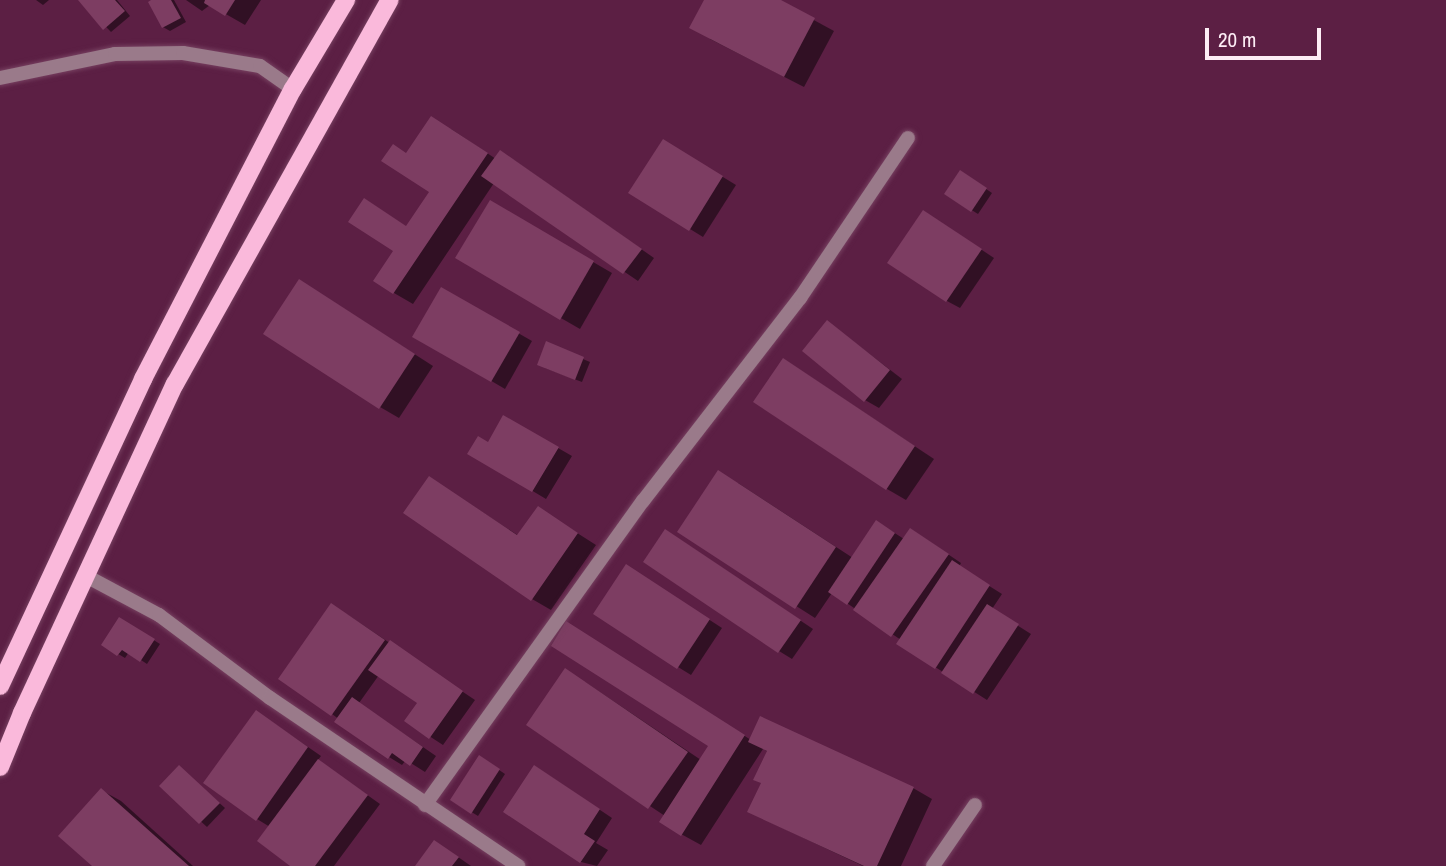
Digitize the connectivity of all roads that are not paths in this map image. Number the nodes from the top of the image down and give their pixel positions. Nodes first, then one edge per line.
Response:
1 (346, 0) edge
2 (390, 0) edge
3 (0, 78) edge
4 (293, 89) junction
5 (908, 138) dead end
6 (86, 576) junction
7 (0, 686) edge
8 (0, 767) edge
9 (425, 805) junction
10 (975, 805) dead end
11 (518, 866) edge
12 (933, 866) edge

1 - 4 main road
2 - 6 main road
3 - 4 street
4 - 7 main road
5 - 9 street
6 - 8 main road
6 - 9 street
9 - 11 street
10 - 12 street

